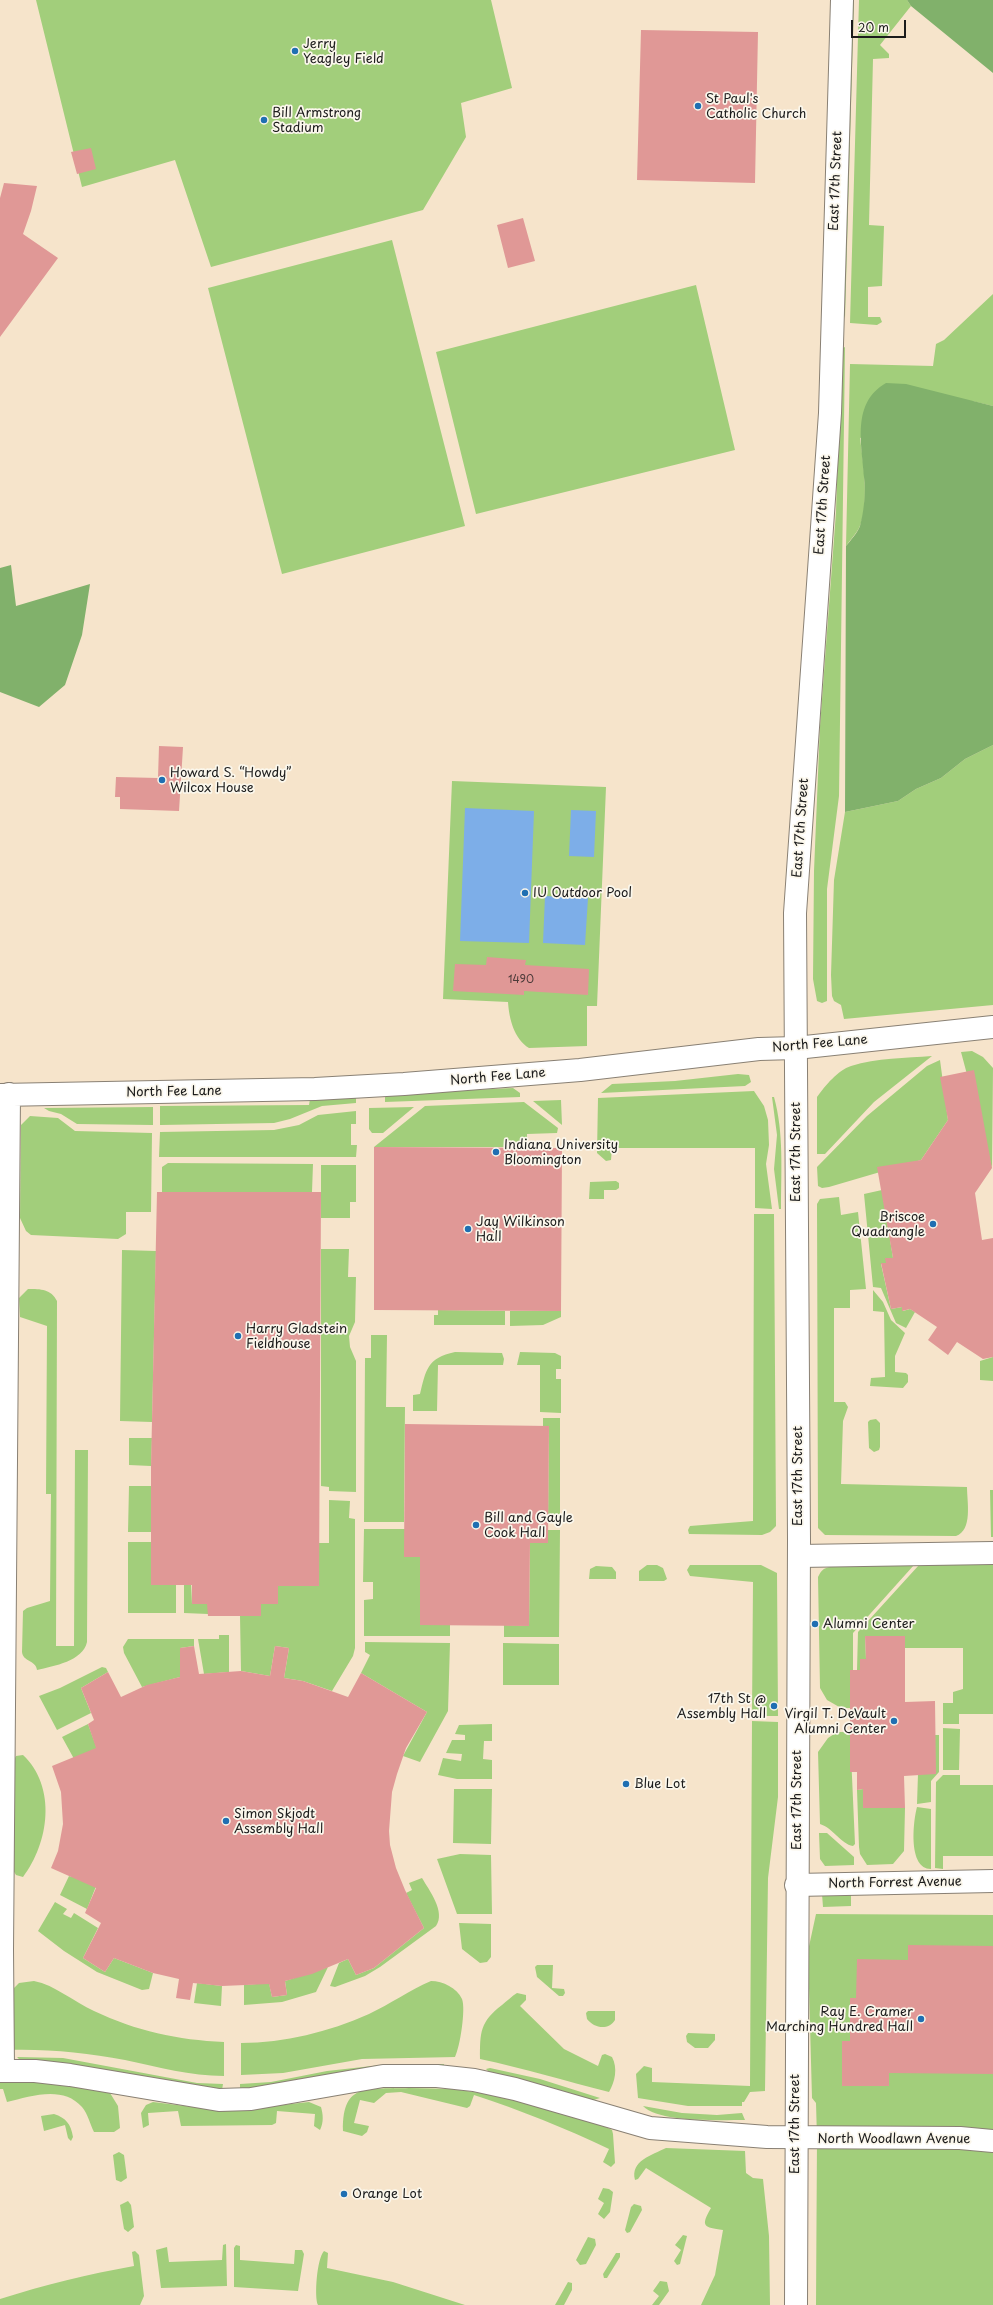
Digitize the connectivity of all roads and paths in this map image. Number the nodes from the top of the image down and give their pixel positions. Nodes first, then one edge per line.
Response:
1 (842, 0) edge
2 (993, 1027) edge
3 (796, 1048) junction
4 (5, 1094) edge
5 (993, 1553) edge
6 (799, 1556) junction
7 (993, 1881) edge
8 (796, 1885) junction
9 (2, 2070) edge
10 (795, 2138) junction
11 (993, 2141) edge
12 (796, 2305) edge

1 - 3 main road, East 17th Street
2 - 3 main road, North Fee Lane
3 - 4 main road, North Fee Lane
3 - 6 main road, East 17th Street
4 - 9 main road
5 - 6 main road
6 - 8 main road, East 17th Street
7 - 8 main road, North Forrest Avenue
8 - 10 main road, East 17th Street
9 - 10 main road, North Woodlawn Avenue
10 - 11 main road, North Woodlawn Avenue
10 - 12 main road, East 17th Street

